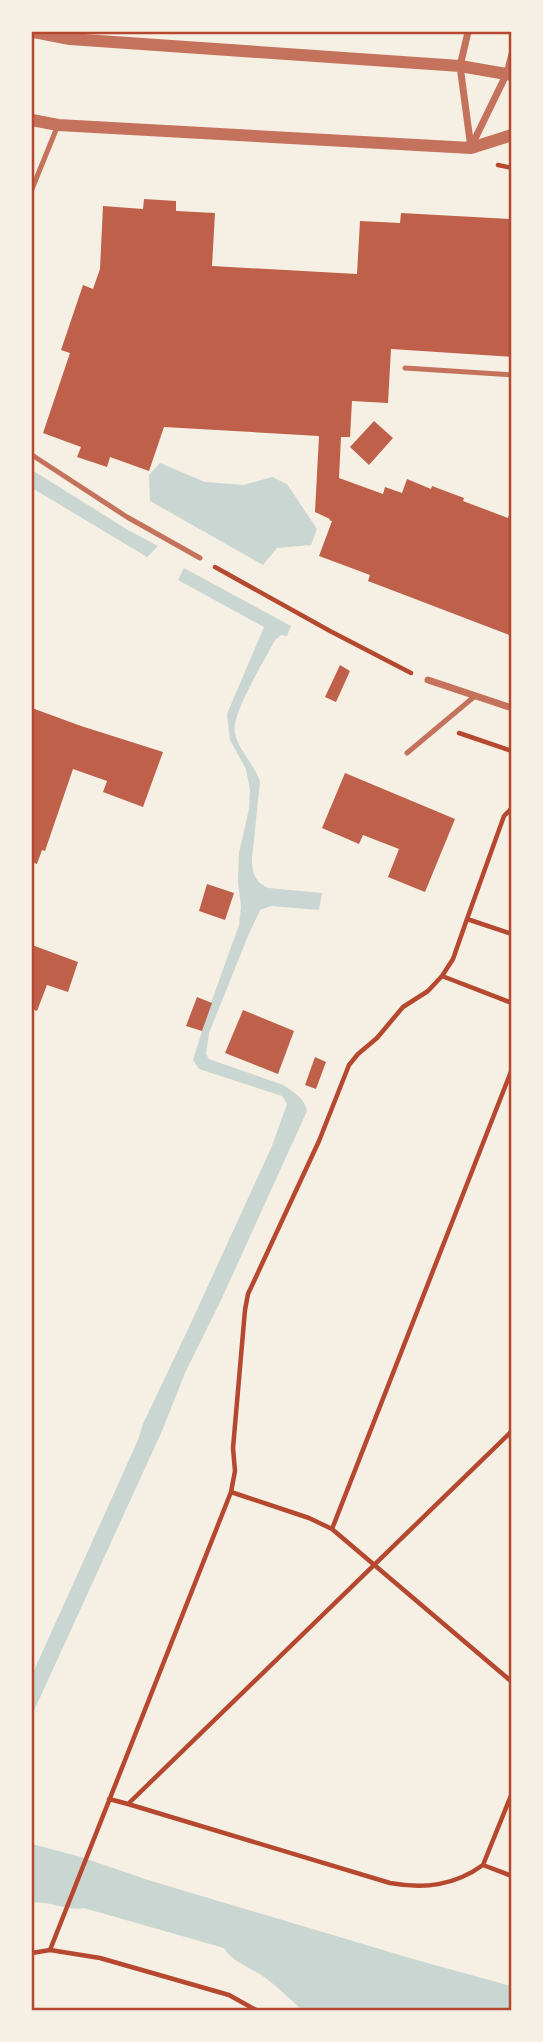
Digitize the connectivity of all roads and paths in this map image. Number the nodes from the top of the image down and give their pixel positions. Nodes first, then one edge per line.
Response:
1 (34, 32) edge
2 (468, 32) edge
3 (512, 54) edge
4 (460, 66) junction
5 (509, 74) edge
6 (32, 120) edge
7 (58, 125) junction
8 (512, 135) edge
9 (471, 148) junction
10 (32, 189) edge
11 (405, 368) dead end
12 (512, 376) edge
13 (32, 455) edge
14 (200, 558) joint
15 (428, 680) joint
16 (475, 696) junction
17 (512, 708) edge
18 (440, 726) junction
19 (512, 751) edge
20 (407, 754) dead end
21 (512, 807) edge
22 (467, 919) junction
23 (512, 934) edge
24 (442, 976) junction
25 (512, 1003) edge
26 (512, 1069) edge
27 (512, 1431) edge
28 (230, 1492) junction
29 (331, 1529) junction
30 (374, 1565) junction
31 (512, 1682) edge
32 (512, 1793) edge
33 (109, 1799) junction
34 (128, 1804) junction
35 (484, 1865) junction
36 (512, 1876) edge
37 (50, 1950) junction
38 (32, 1953) edge
39 (256, 2011) edge

1 - 4 street
2 - 4 street
3 - 5 street
4 - 5 street
4 - 9 street
5 - 9 street
6 - 7 street
7 - 9 street
7 - 10 lane
8 - 9 street
11 - 12 lane
13 - 14 lane
14 - 15 path
15 - 16 street
16 - 17 street
16 - 18 lane
18 - 19 path
18 - 20 lane
21 - 22 path
22 - 23 path
22 - 24 path
24 - 25 path
24 - 28 path
26 - 29 path
27 - 30 path
28 - 29 path
28 - 33 path
29 - 30 path
30 - 31 path
30 - 34 path
32 - 35 path
33 - 34 path
33 - 37 path
34 - 35 path
35 - 36 path
37 - 38 path
37 - 39 path

